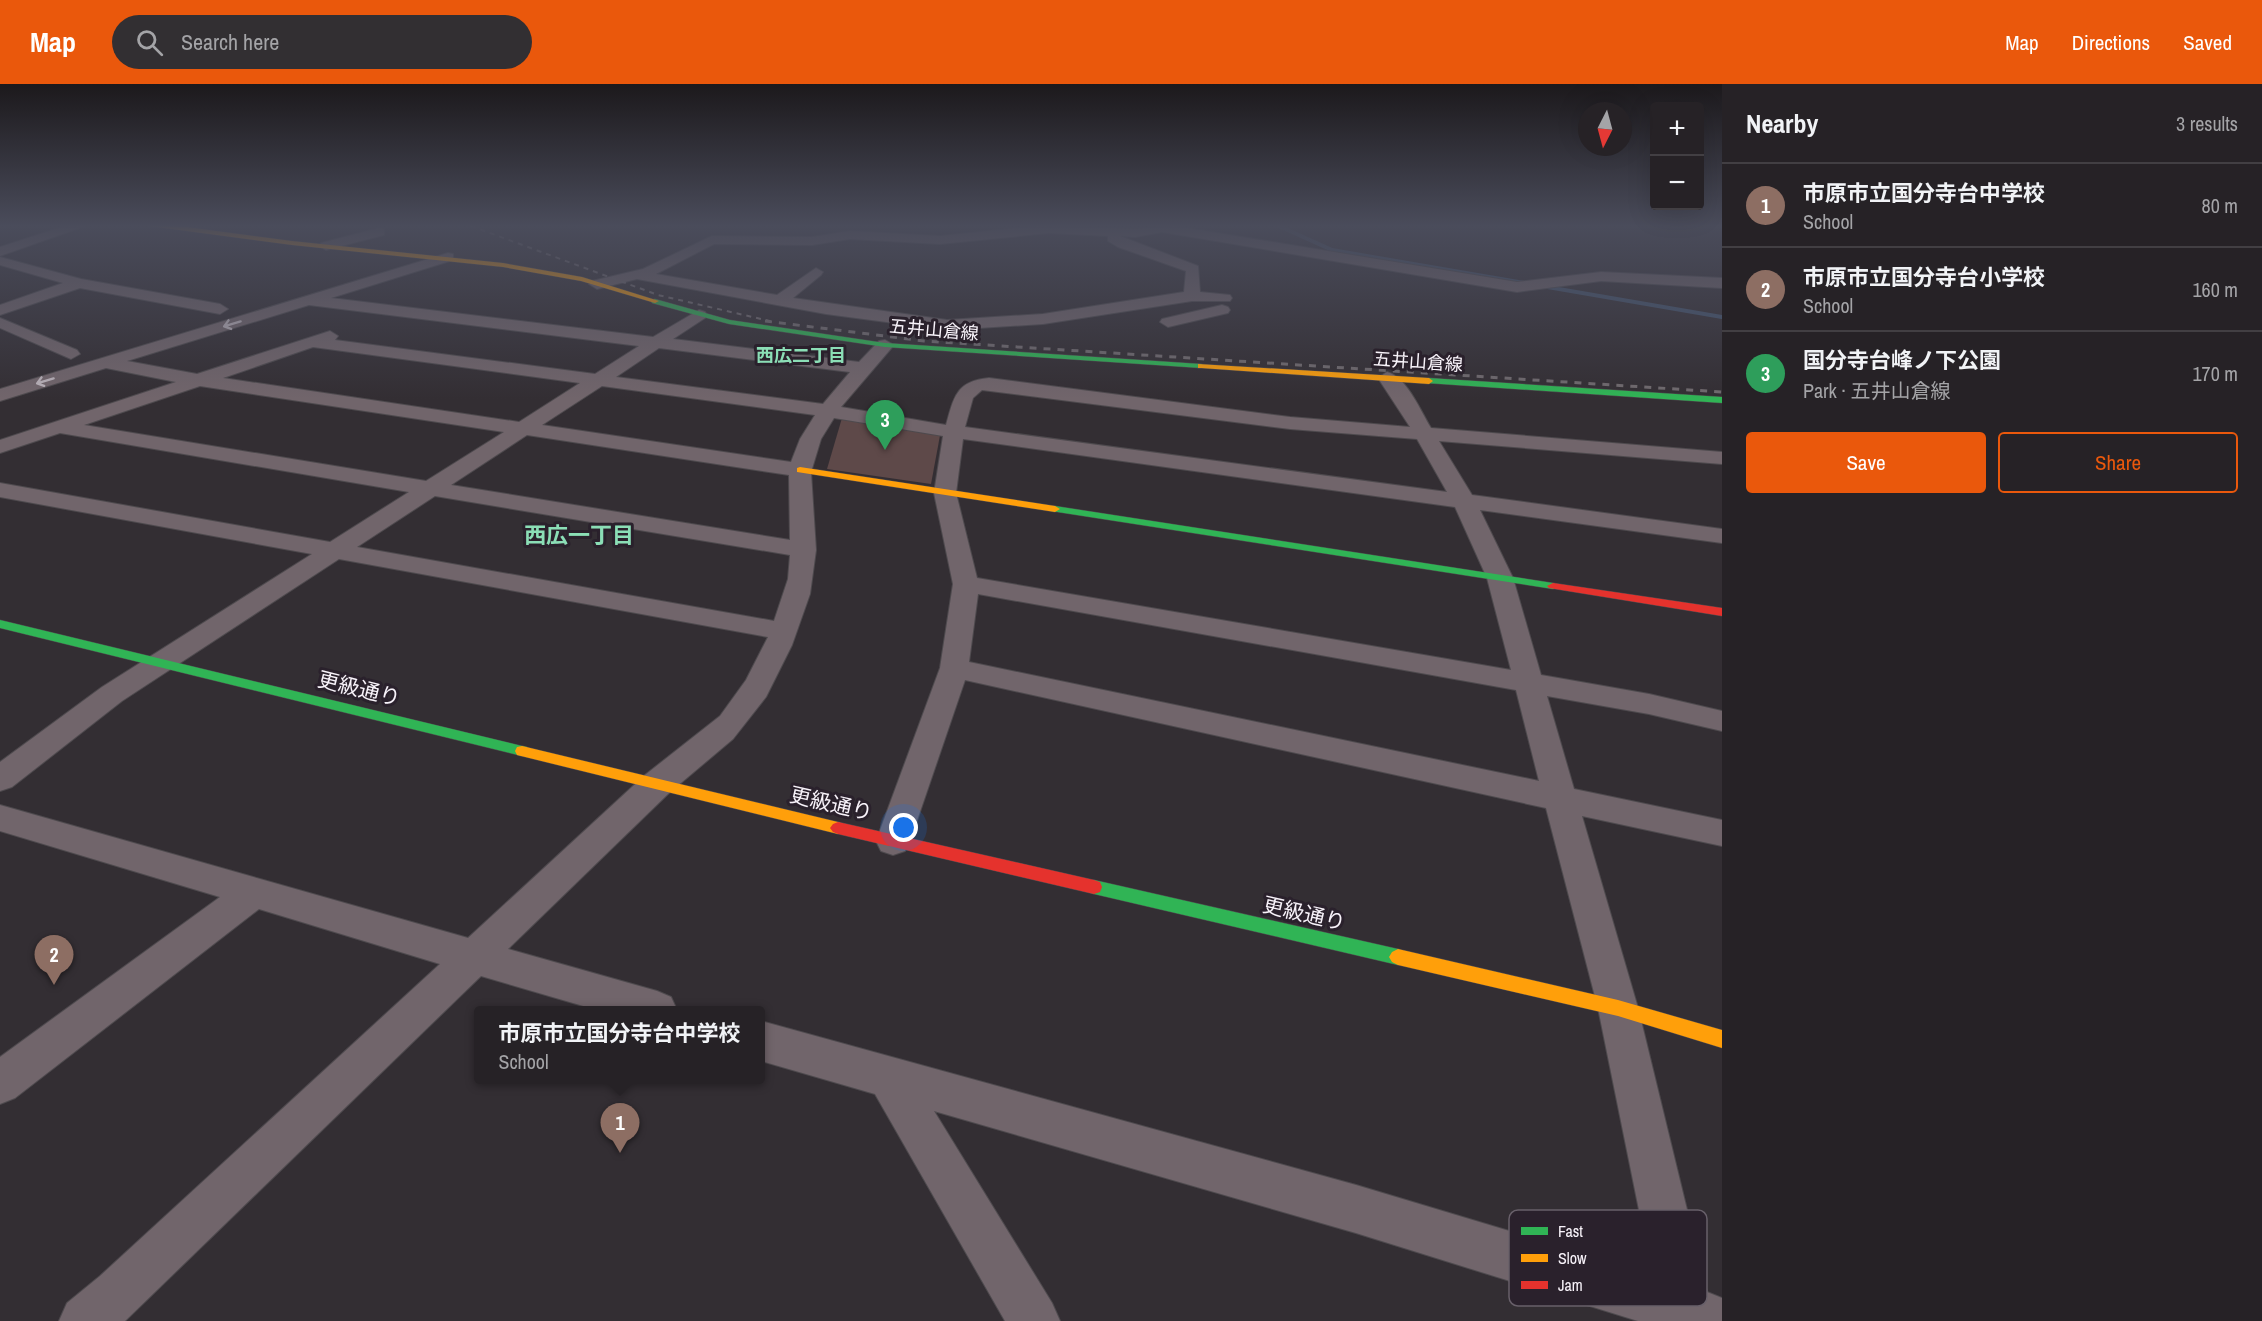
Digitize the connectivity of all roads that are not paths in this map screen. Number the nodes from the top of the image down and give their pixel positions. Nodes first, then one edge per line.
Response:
1 (77, 284) edge
2 (83, 284) edge
3 (362, 284) edge
4 (597, 284) edge
5 (684, 284) edge
6 (802, 284) edge
7 (1192, 284) edge
8 (1491, 284) edge
9 (1550, 284) edge
10 (1192, 296) junction
11 (309, 300) junction
12 (780, 302) junction
13 (0, 310) edge
14 (977, 310) dead end
15 (399, 312) junction
16 (699, 315) junction
17 (185, 320) dead end
18 (1168, 322) dead end
19 (0, 323) edge
20 (967, 324) junction
21 (19, 328) junction
22 (0, 334) edge
23 (311, 342) junction
24 (657, 343) junction
25 (874, 356) junction
26 (41, 363) dead end
27 (107, 363) junction
28 (1387, 378) junction
29 (196, 380) junction
30 (597, 381) junction
31 (0, 395) edge
32 (1722, 400) edge
33 (830, 411) junction
34 (58, 427) junction
35 (519, 428) junction
36 (954, 432) junction
37 (1425, 435) junction
38 (0, 447) edge
39 (1722, 458) edge
40 (800, 470) junction
41 (428, 488) junction
42 (0, 490) edge
43 (945, 493) junction
44 (1464, 501) junction
45 (1722, 536) edge
46 (332, 550) junction
47 (804, 550) junction
48 (1500, 578) junction
49 (966, 584) junction
50 (1722, 612) edge
51 (0, 624) edge
52 (783, 632) junction
53 (161, 661) junction
54 (954, 668) junction
55 (1530, 683) junction
56 (1722, 722) edge
57 (0, 779) edge
58 (657, 784) junction
59 (1563, 799) junction
60 (0, 818) edge
61 (1722, 833) edge
62 (893, 841) junction
63 (254, 892) junction
64 (474, 956) junction
65 (640, 1006) edge
66 (1618, 1008) junction
67 (1722, 1039) edge
68 (765, 1042) edge
69 (890, 1079) junction
70 (0, 1083) edge
71 (1672, 1210) edge
72 (1509, 1256) edge
73 (1671, 1306) edge
74 (1700, 1315) edge
75 (85, 1321) edge
76 (1034, 1321) edge

1 - 13 street
2 - 17 street
3 - 11 street
4 - 16 main road, 五井山倉線
5 - 12 street
6 - 12 street
7 - 10 street
8 - 9 street
10 - 18 street
10 - 20 street
11 - 15 street
11 -> 27 street
12 - 20 street
14 - 20 street
15 - 23 street
15 - 24 street
16 - 24 street
16 - 25 main road, 五井山倉線
19 - 21 street
21 - 22 street
21 - 26 street
23 - 29 street
23 - 30 street
24 - 25 street
24 - 30 street
25 - 28 main road, 五井山倉線
25 - 33 street
27 - 29 street
27 -> 31 street
28 - 32 main road, 五井山倉線
28 - 37 street
29 - 34 street
29 - 35 street
30 - 33 street
30 - 35 street
33 - 36 street
33 - 40 street
34 - 38 street
34 - 41 street
35 - 40 street
35 - 41 street
36 - 37 street
36 - 43 street
36 - 44 street
37 - 39 street
37 - 44 street
40 - 43 main road
40 - 47 street
41 - 46 street
41 - 47 street
42 - 46 street
43 - 48 main road
43 - 49 street
44 - 45 street
44 - 48 street
46 - 52 street
46 - 53 street
47 - 52 street
48 - 50 main road
48 - 55 street
49 - 54 street
49 - 55 street
51 - 53 main road, 更級通り
52 - 58 street
53 - 57 street
53 - 58 main road, 更級通り
54 - 59 street
54 - 62 street
55 - 56 street
55 - 59 street
58 - 62 main road, 更級通り
58 - 64 street
59 - 61 street
59 - 66 street
60 - 63 street
62 - 66 main road, 更級通り
63 - 64 street
63 - 70 street
64 - 65 street
64 - 75 street
66 - 67 main road, 更級通り
66 - 71 street
68 - 69 street
69 - 72 street
69 - 76 street
73 - 74 street

